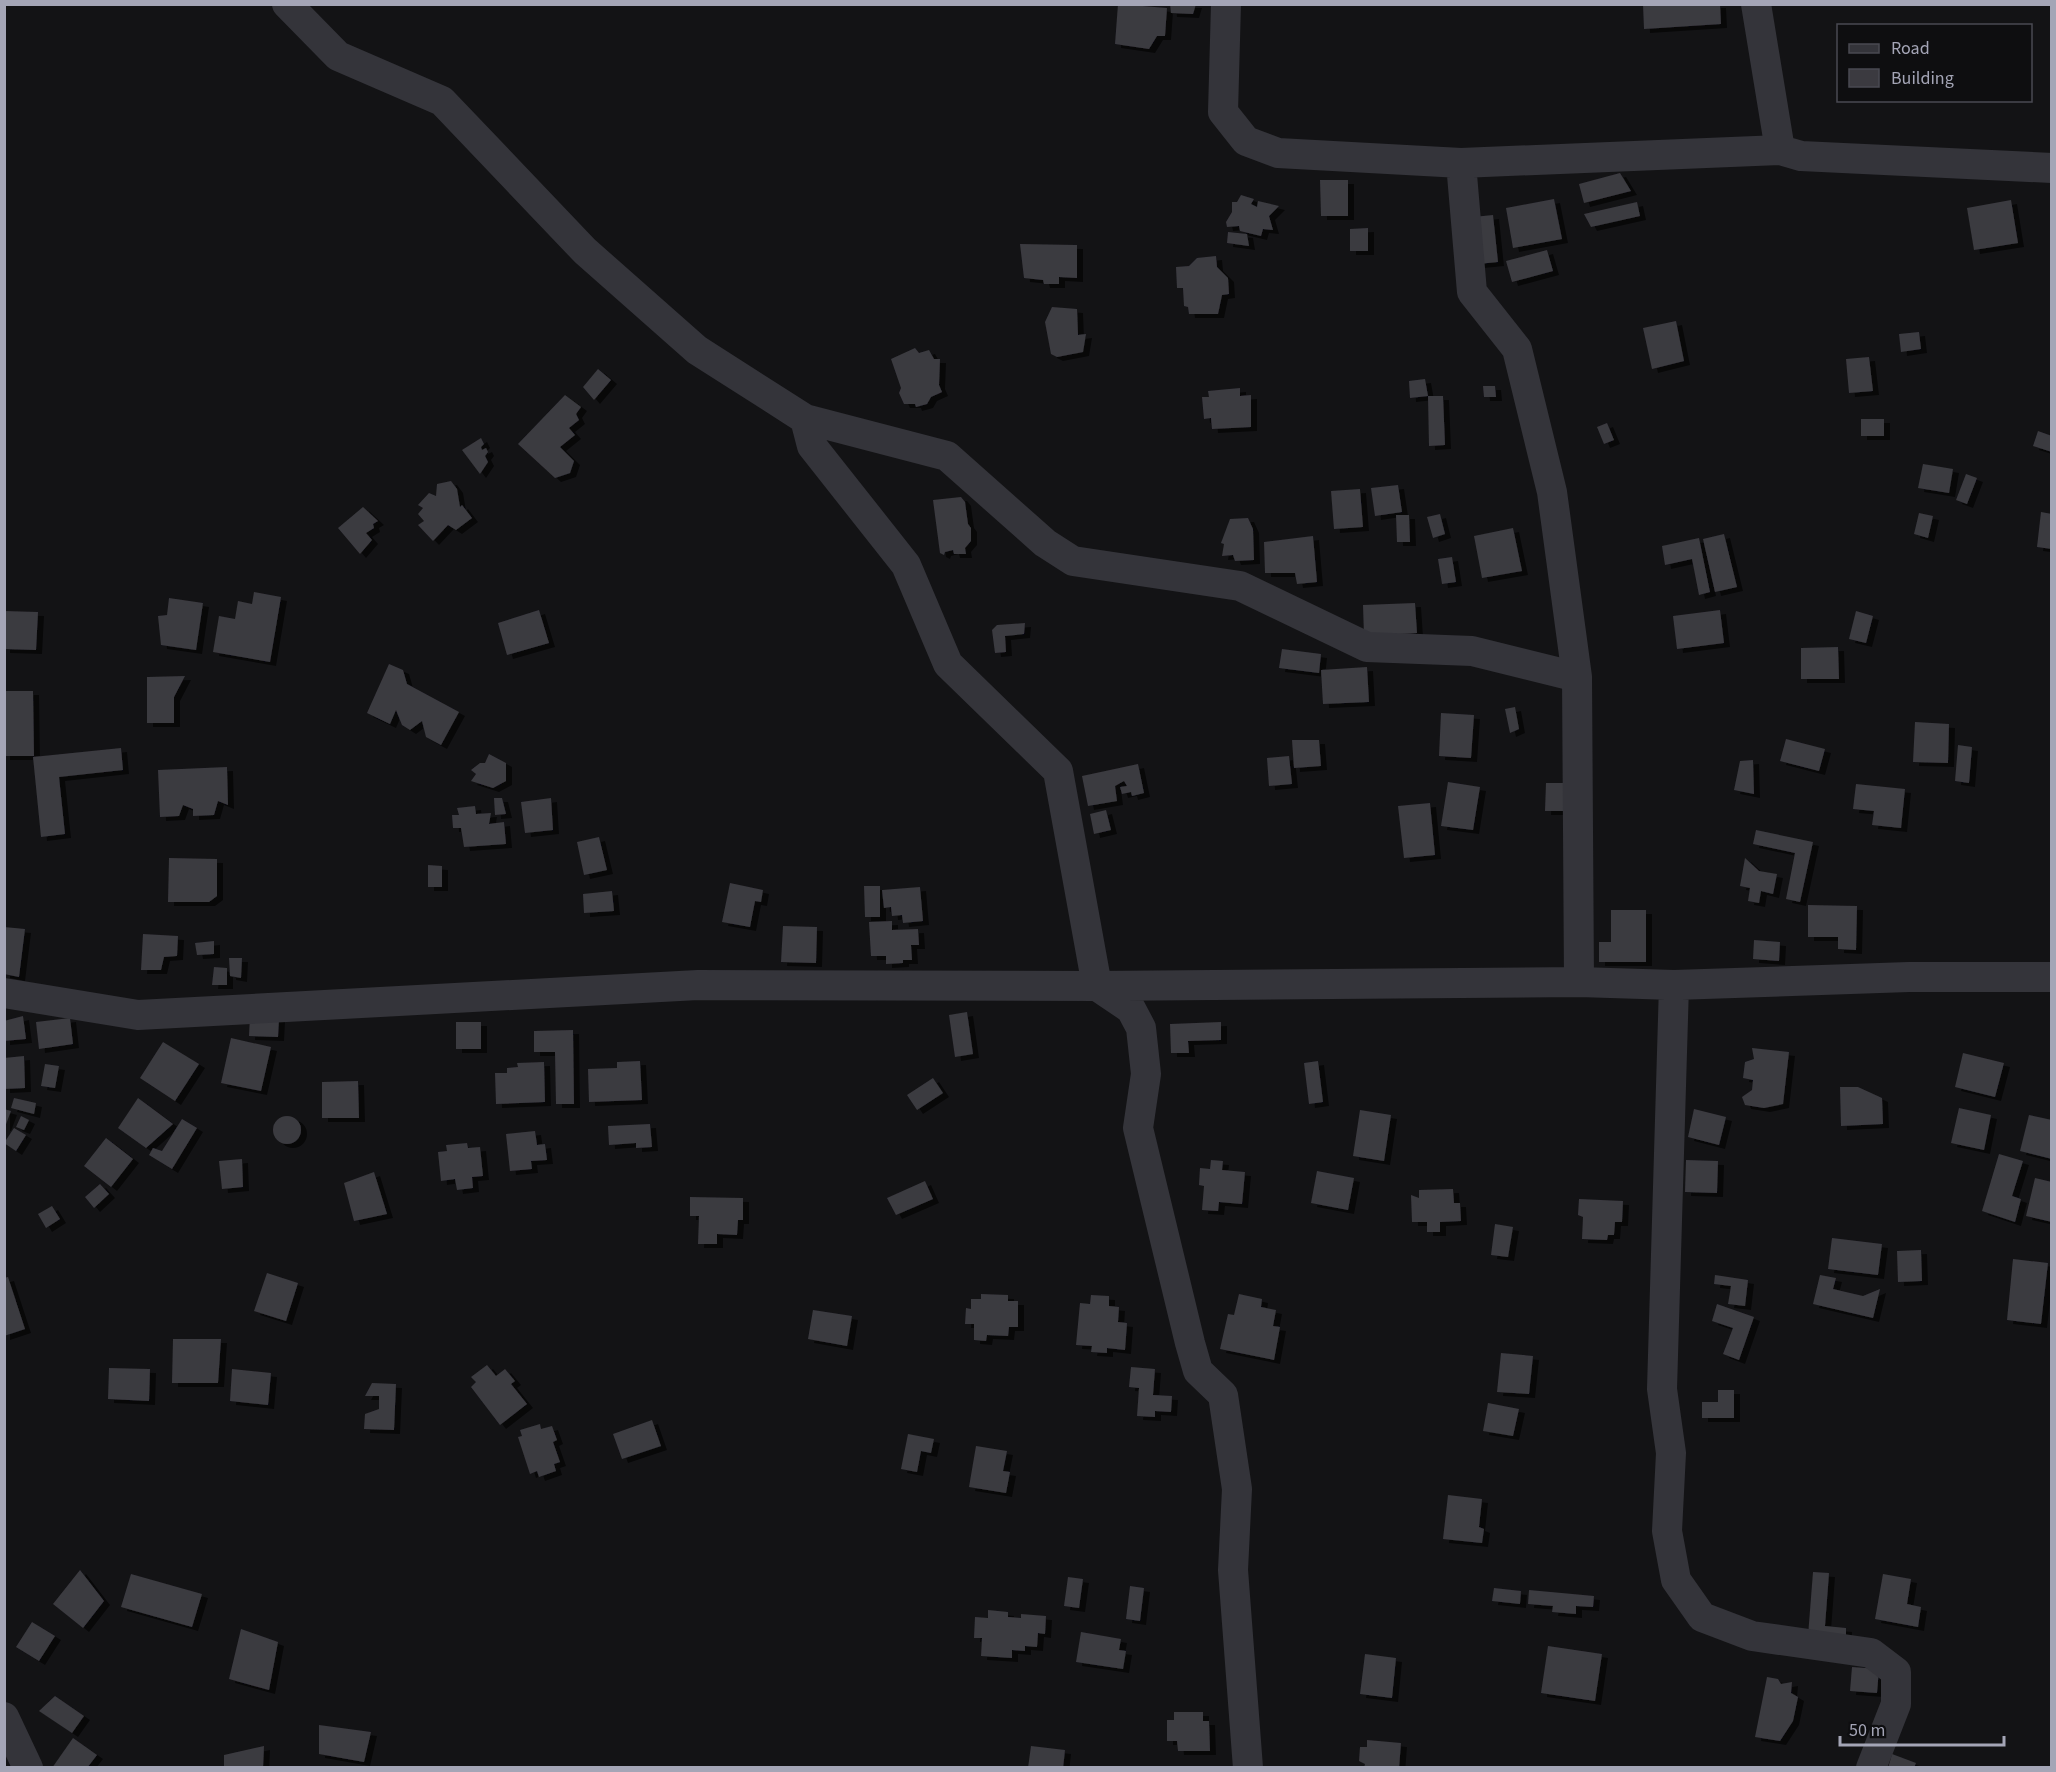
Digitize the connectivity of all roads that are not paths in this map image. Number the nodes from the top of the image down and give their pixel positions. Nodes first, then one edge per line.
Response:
1 (287, 4) edge
2 (1226, 4) edge
3 (1756, 4) edge
4 (1780, 150) junction
5 (1461, 163) junction
6 (2052, 168) edge
7 (805, 419) junction
8 (1577, 676) junction
9 (2052, 977) edge
10 (1579, 982) junction
11 (1674, 985) junction
12 (1097, 986) junction
13 (4, 993) edge
14 (4, 1717) edge
15 (28, 1767) edge
16 (1248, 1767) edge
17 (1871, 1767) edge

1 - 7 street
2 - 5 street
3 - 4 street
4 - 5 street
4 - 6 street
5 - 8 street
7 - 8 street
7 - 12 street
8 - 10 street
9 - 11 street
10 - 11 street
10 - 12 street
11 - 17 street
12 - 13 street
12 - 16 street
14 - 15 street

